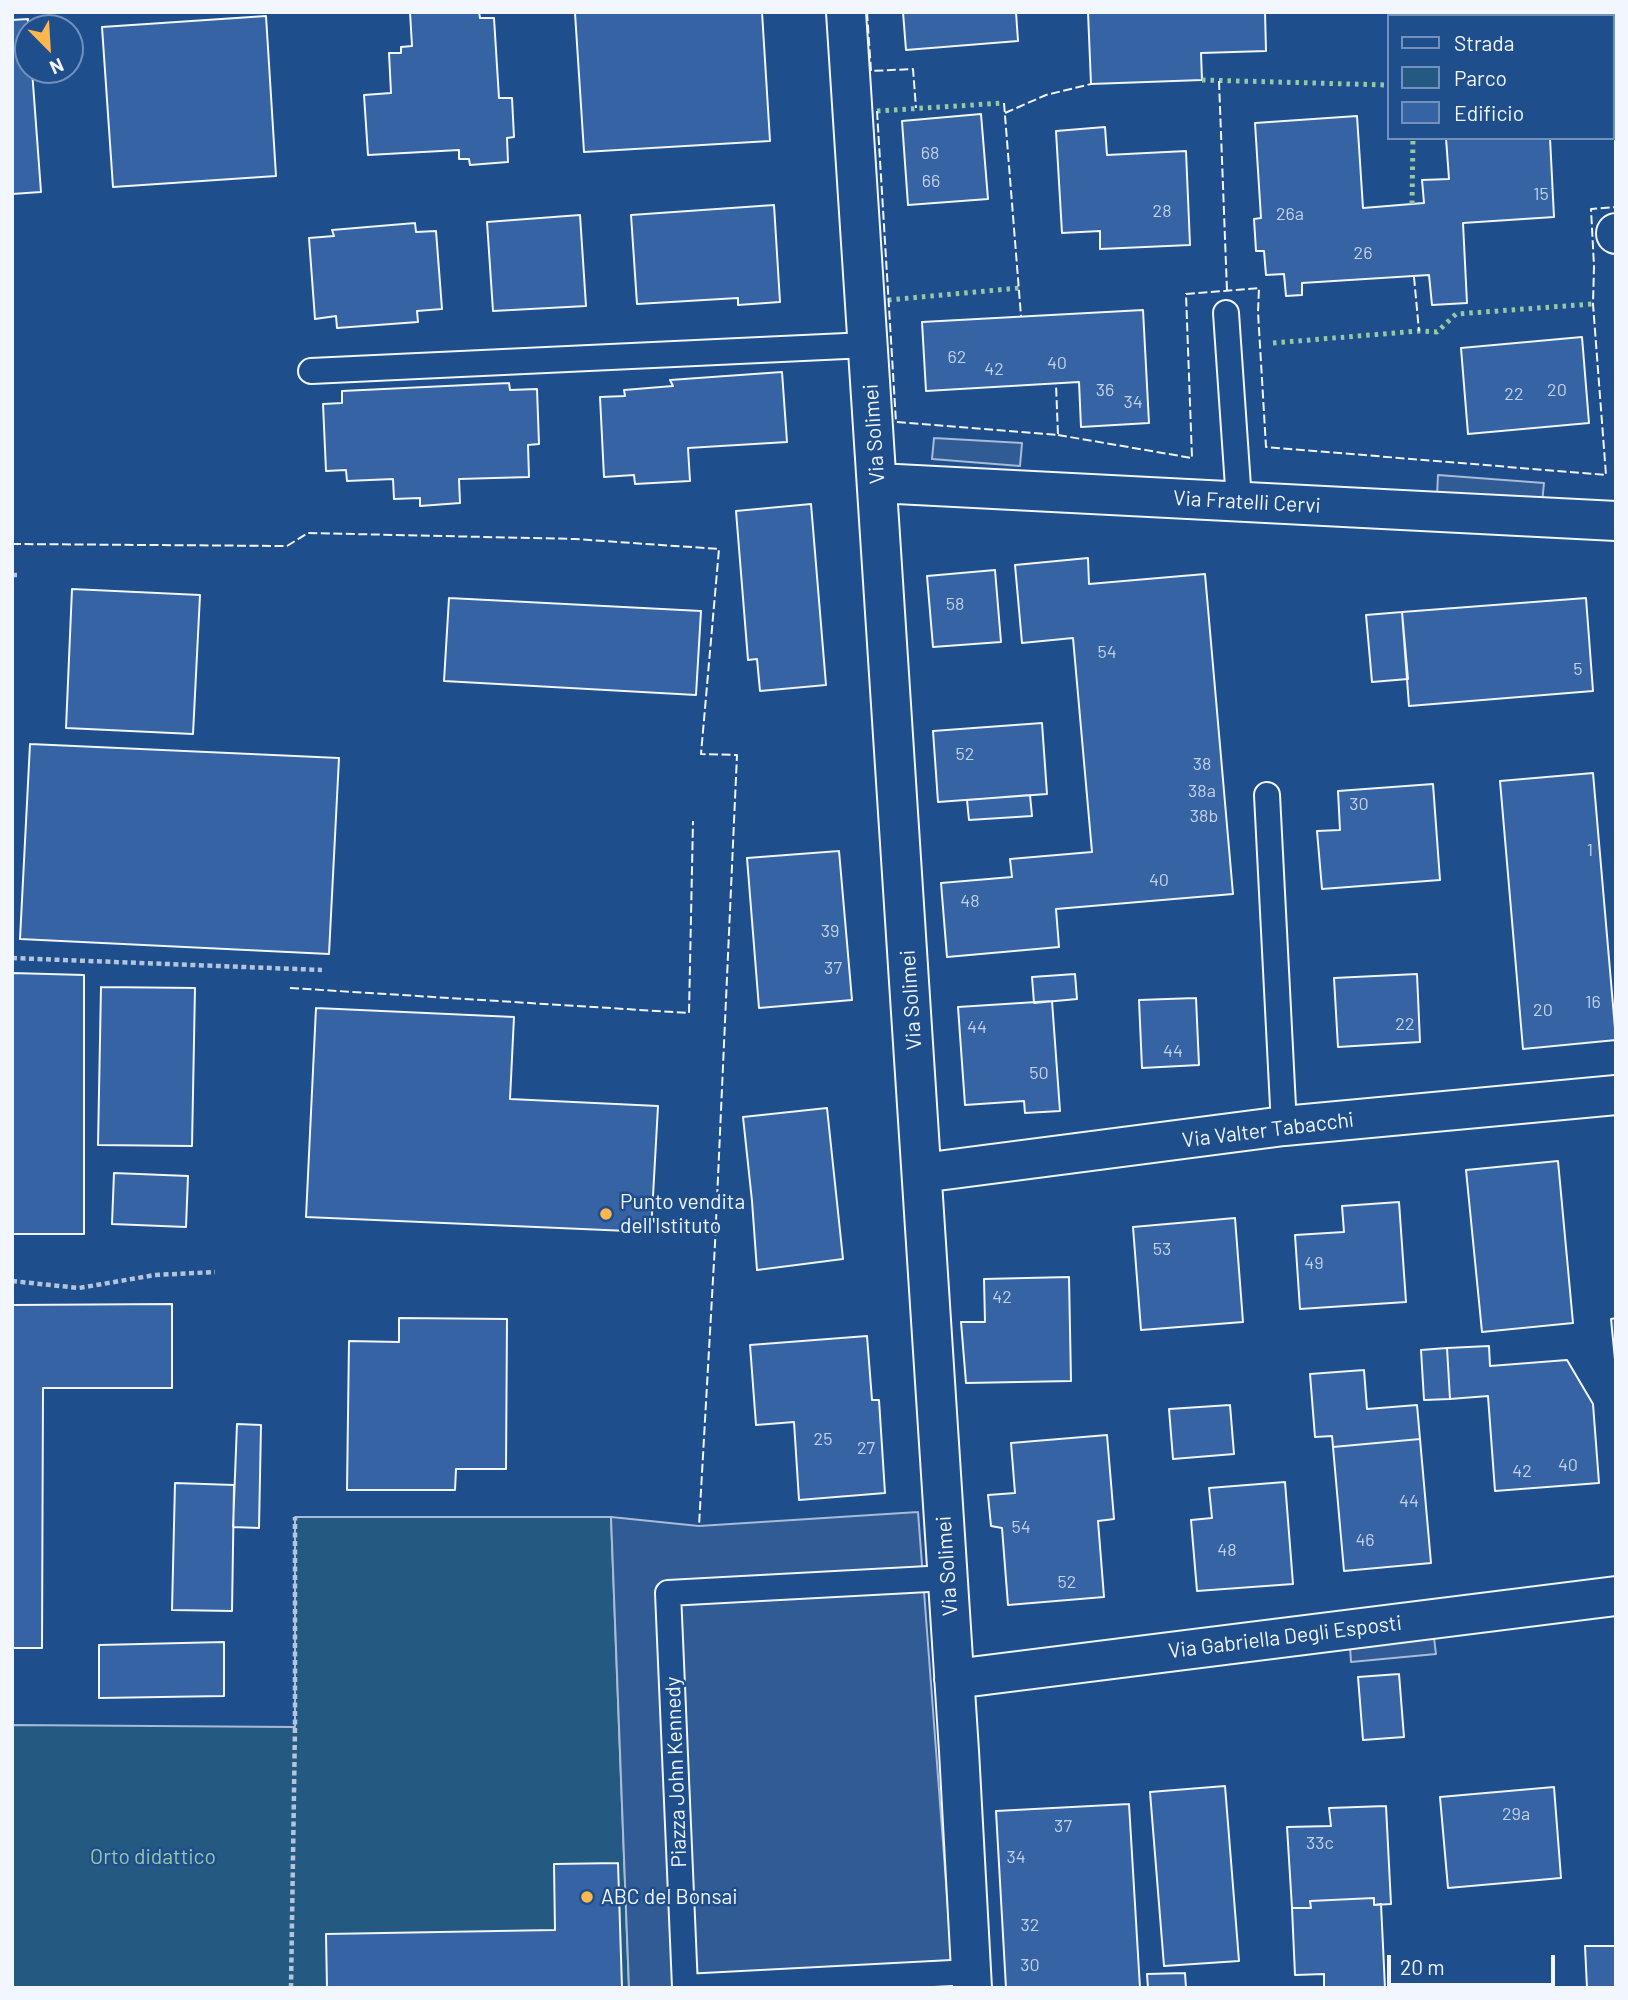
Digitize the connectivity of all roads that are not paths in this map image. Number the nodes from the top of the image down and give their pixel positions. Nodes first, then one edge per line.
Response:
1 (846, 12) edge
2 (1226, 313) dead end
3 (867, 345) junction
4 (311, 371) dead end
5 (877, 483) junction
6 (1239, 501) junction
7 (1616, 521) edge
8 (1267, 795) dead end
9 (1616, 1095) edge
10 (1284, 1126) junction
11 (922, 1173) junction
12 (947, 1578) junction
13 (1616, 1596) edge
14 (954, 1679) junction
15 (971, 1980) edge

1 - 3 street, Via Solimei
2 - 6 lane
3 - 4 lane
3 - 5 street, Via Solimei
5 - 6 street, Via Fratelli Cervi
5 - 11 street, Via Solimei
6 - 7 street, Via Fratelli Cervi
8 - 10 lane
9 - 10 street, Via Valter Tabacchi
10 - 11 street, Via Valter Tabacchi
11 - 12 street, Via Solimei
12 - 14 street, Via Solimei
12 - 15 lane, Piazza John Kennedy
13 - 14 street, Via Gabriella Degli Esposti
14 - 15 street, Via Solimei

